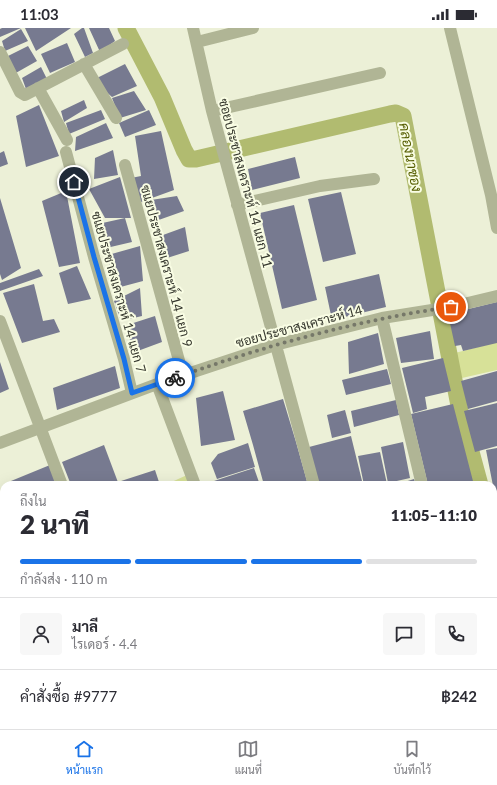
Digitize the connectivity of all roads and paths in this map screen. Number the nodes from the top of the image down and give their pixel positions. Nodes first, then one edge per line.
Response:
1 (193, 28) edge
2 (252, 28) edge
3 (450, 28) edge
4 (197, 42) junction
5 (123, 44) dead end
6 (0, 52) edge
7 (84, 64) junction
8 (380, 73) dead end
9 (38, 88) junction
10 (212, 111) junction
11 (116, 118) dead end
12 (125, 165) dead end
13 (374, 179) dead end
14 (237, 204) junction
15 (497, 228) edge
16 (497, 296) edge
17 (382, 318) junction
18 (0, 321) edge
19 (275, 345) junction
20 (183, 375) junction
21 (157, 384) junction
22 (132, 393) junction
23 (40, 428) junction
24 (0, 443) edge
25 (60, 481) edge
26 (193, 481) edge
27 (313, 481) edge
28 (421, 481) edge

1 - 4 street, ซอยประชาสงเคราะห์ 14 แยก 11
2 - 4 street
3 - 15 street
4 - 10 street, ซอยประชาสงเคราะห์ 14 แยก 11
5 - 7 street
6 - 9 street
7 - 9 street
7 - 11 street
8 - 10 street
9 - 22 street, ซแยประชาสงเคราะห์ 14 แยก 7
10 - 14 street, ซอยประชาสงเคราะห์ 14 แยก 11
12 - 20 street, ซแยประชาสงเคราะห์ 14 แยก 9
13 - 14 street
14 - 19 street, ซอยประชาสงเคราะห์ 14 แยก 11
16 - 17 street, ซอยประชาสงเคราะห์ 14
17 - 19 street, ซอยประชาสงเคราะห์ 14
17 - 28 street
18 - 23 street
19 - 20 street, ซอยประชาสงเคราะห์ 14
19 - 27 street, ซอยประชาสงเคราะห์ 14 แยก 11
20 - 21 street, ซอยประชาสงเคราะห์ 14
21 - 22 street, ซอยประชาสงเคราะห์ 14
21 - 26 street
22 - 23 street, ซอยประชาสงเคราะห์ 14
23 - 24 street, ซอยประชาสงเคราะห์ 14
23 - 25 street

